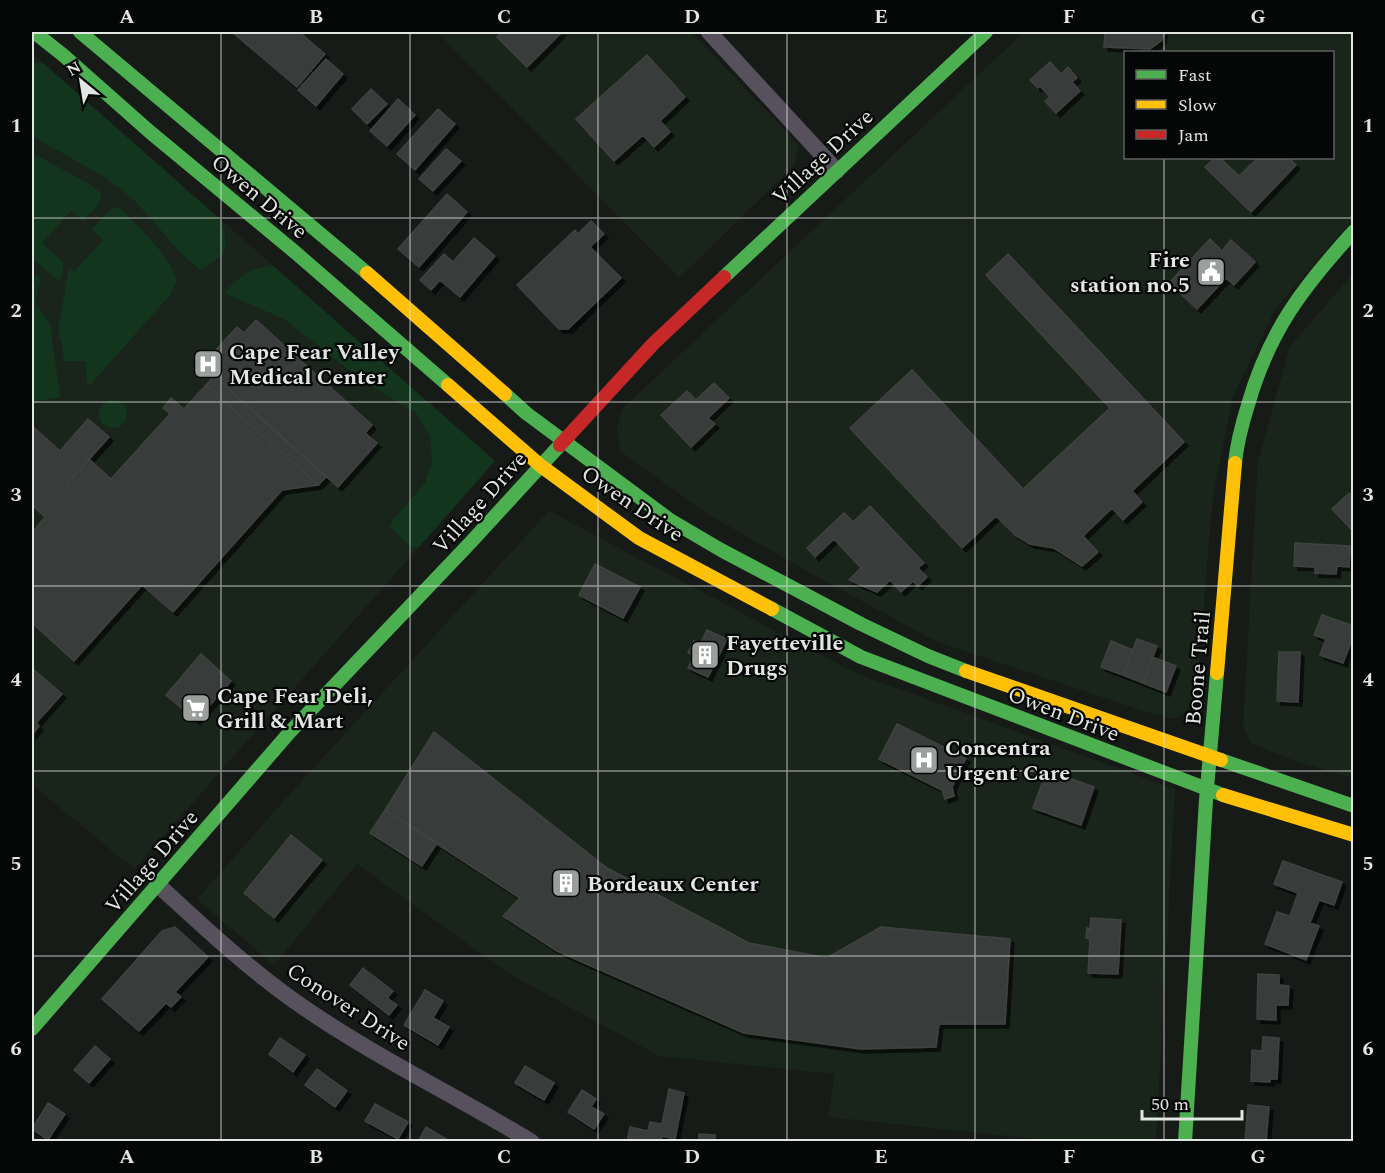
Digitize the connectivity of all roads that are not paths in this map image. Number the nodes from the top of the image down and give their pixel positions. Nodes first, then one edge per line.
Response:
1 (34, 32) edge
2 (80, 32) edge
3 (709, 32) edge
4 (986, 32) edge
5 (837, 171) junction
6 (1353, 231) edge
7 (563, 441) junction
8 (541, 466) junction
9 (1210, 757) junction
10 (1208, 790) junction
11 (1353, 806) edge
12 (1353, 835) edge
13 (158, 885) junction
14 (32, 1029) edge
15 (532, 1142) edge
16 (1185, 1142) edge

1 - 8 main road, Owen Drive
2 - 7 main road, Owen Drive
3 - 5 street
4 - 5 main road, Village Drive
5 - 7 main road, Village Drive
6 - 9 main road, Boone Trail
7 - 8 main road, Village Drive
7 - 9 main road, Owen Drive
8 - 10 main road, Owen Drive
8 - 13 main road, Village Drive
9 - 10 main road, Boone Trail
9 - 11 main road, Owen Drive
10 - 12 main road, Owen Drive
10 - 16 main road, Boone Trail
13 - 14 main road, Village Drive
13 - 15 street, Conover Drive

